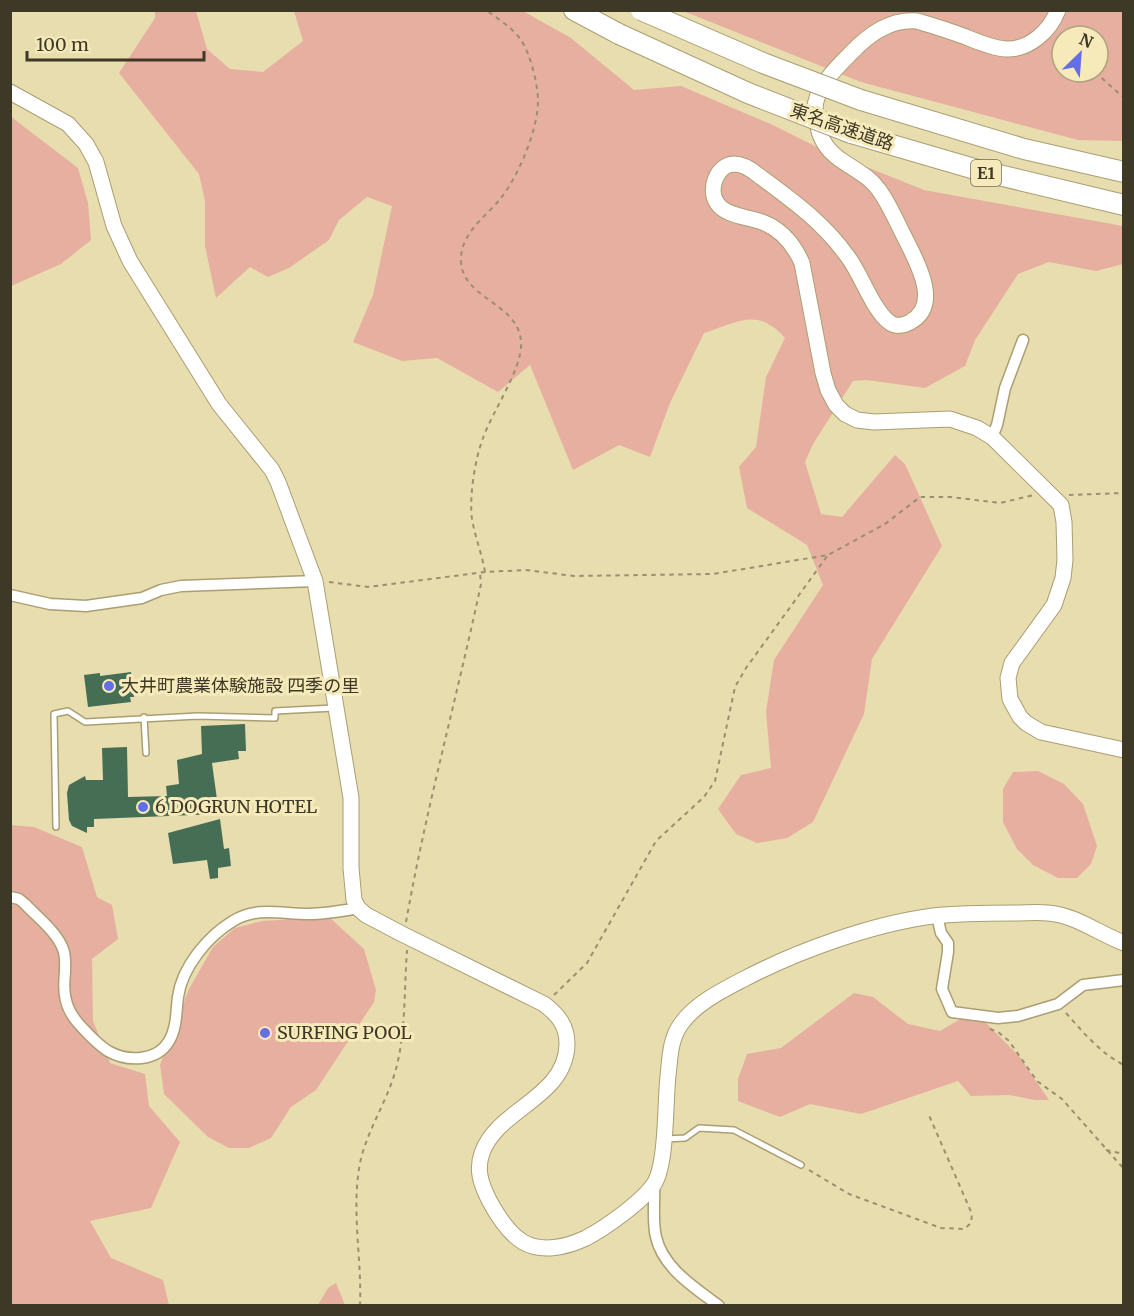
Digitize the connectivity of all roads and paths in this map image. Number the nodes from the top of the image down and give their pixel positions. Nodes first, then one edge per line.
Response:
1 (486, 10) edge
2 (574, 10) edge
3 (641, 10) edge
4 (1058, 10) edge
5 (1108, 84) edge
6 (10, 93) edge
7 (1124, 98) edge
8 (1124, 172) edge
9 (1124, 205) edge
10 (1023, 340) dead end
11 (992, 437) junction
12 (1124, 493) edge
13 (1053, 497) junction
14 (828, 555) junction
15 (485, 572) junction
16 (480, 573) junction
17 (315, 581) junction
18 (10, 594) edge
19 (336, 708) junction
20 (144, 717) junction
21 (1124, 750) edge
22 (147, 753) dead end
23 (56, 827) dead end
24 (10, 897) edge
25 (358, 908) junction
26 (937, 916) junction
27 (407, 936) junction
28 (1124, 943) edge
29 (1124, 980) edge
30 (544, 1004) junction
31 (1058, 1004) junction
32 (988, 1028) dead end
33 (1124, 1065) edge
34 (928, 1113) dead end
35 (663, 1140) junction
36 (1106, 1150) junction
37 (1124, 1154) edge
38 (801, 1165) joint
39 (1124, 1168) edge
40 (654, 1184) junction
41 (360, 1305) edge
42 (719, 1305) edge

1 - 15 path
2 - 9 highway, 東名高速道路 / E1, bridge
3 - 8 highway, 東名高速道路 / E1, bridge
4 - 11 street
5 - 7 path
6 - 17 street
10 - 11 street
11 - 13 street
12 - 13 path
13 - 14 path
13 - 21 street
14 - 15 path
14 - 30 path
15 - 16 path
16 - 17 path
16 - 27 path
17 - 18 street
17 - 19 street
19 - 20 lane
19 - 25 street
20 - 22 lane
20 - 23 lane
24 - 25 street
25 - 27 street
26 - 28 street
26 - 31 street
26 - 35 street
27 - 30 street
27 - 41 path
29 - 31 street
30 - 40 street
31 - 33 path
32 - 36 path
34 - 38 path
35 - 38 lane
35 - 40 street
36 - 37 path
36 - 39 path
40 - 42 street

